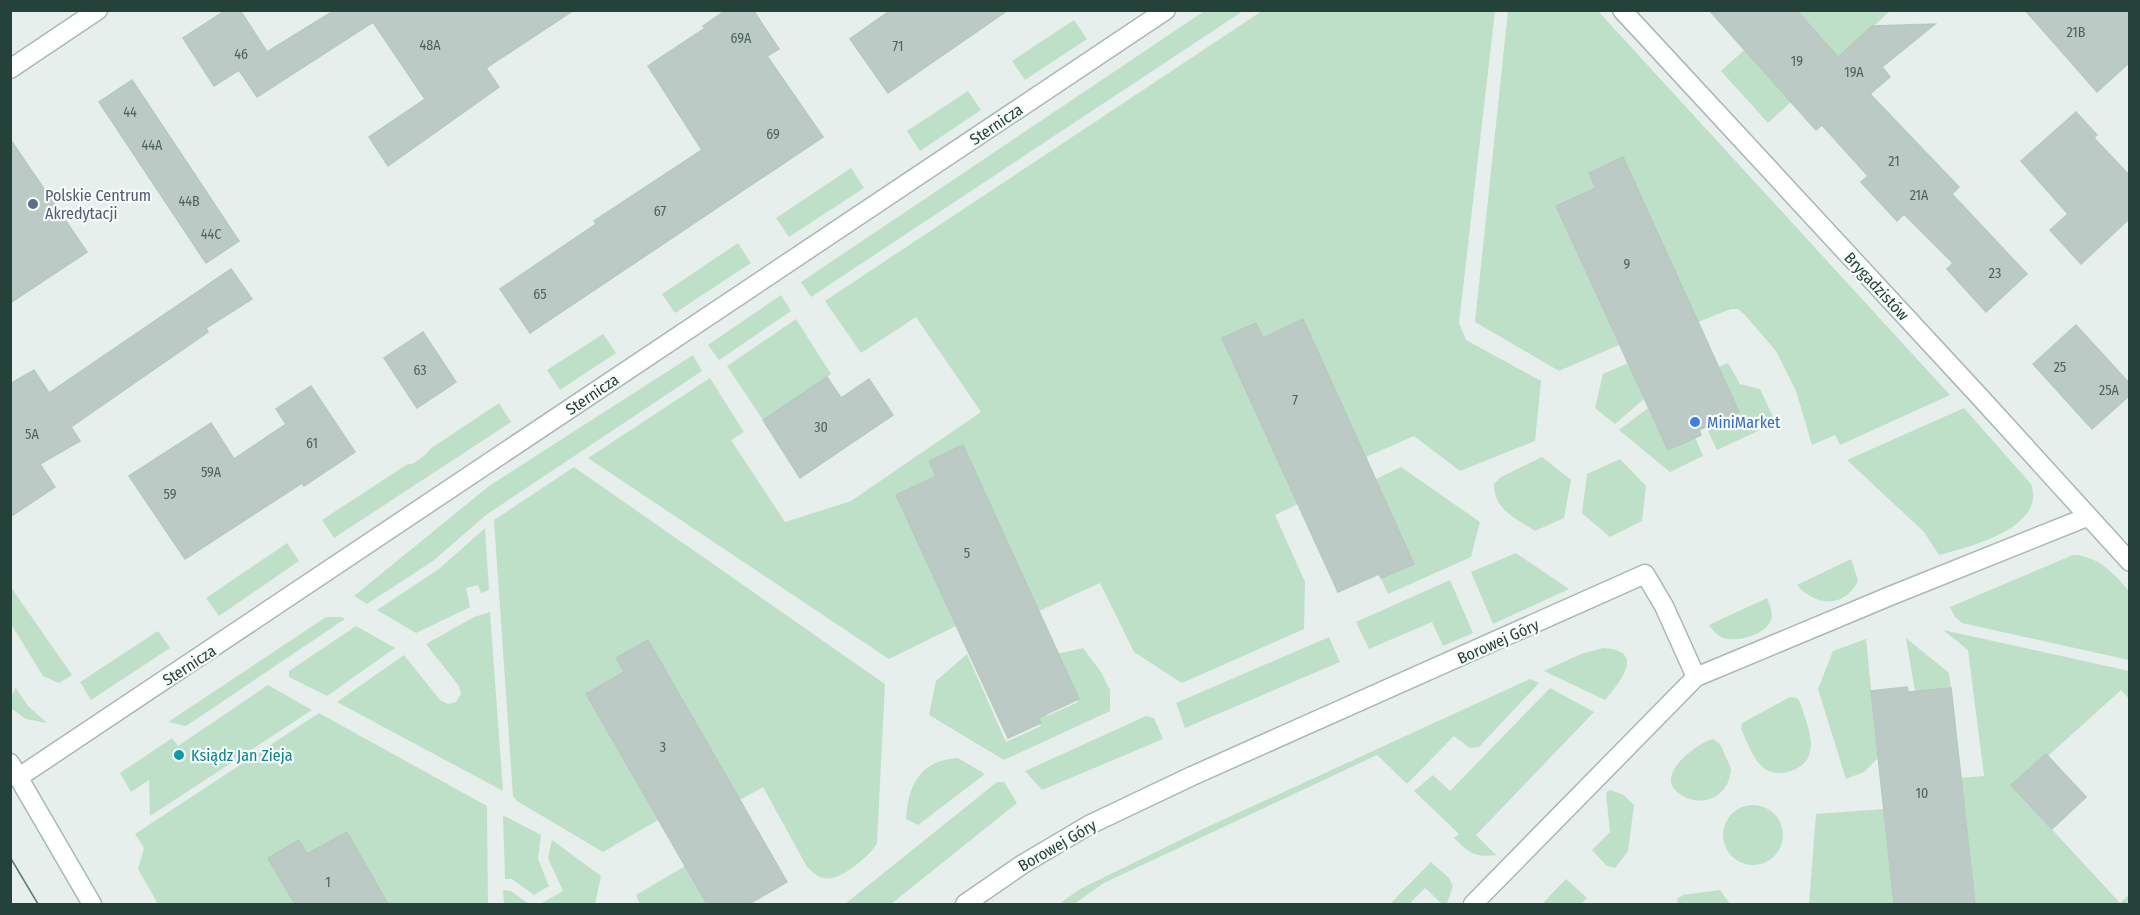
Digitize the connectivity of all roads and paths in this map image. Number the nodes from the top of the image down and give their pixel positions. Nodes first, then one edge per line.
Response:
1 (98, 10) edge
2 (1166, 10) edge
3 (1622, 10) edge
4 (10, 69) edge
5 (2087, 518) junction
6 (2130, 562) edge
7 (1696, 677) junction
8 (15, 770) edge
9 (92, 904) edge
10 (965, 904) edge
11 (1473, 904) edge

1 - 4 street
2 - 8 street, Sternicza
3 - 5 street, Brygadzistów
5 - 6 street, Brygadzistów
5 - 7 street
7 - 10 street, Borowej Góry
7 - 11 street
8 - 9 street

